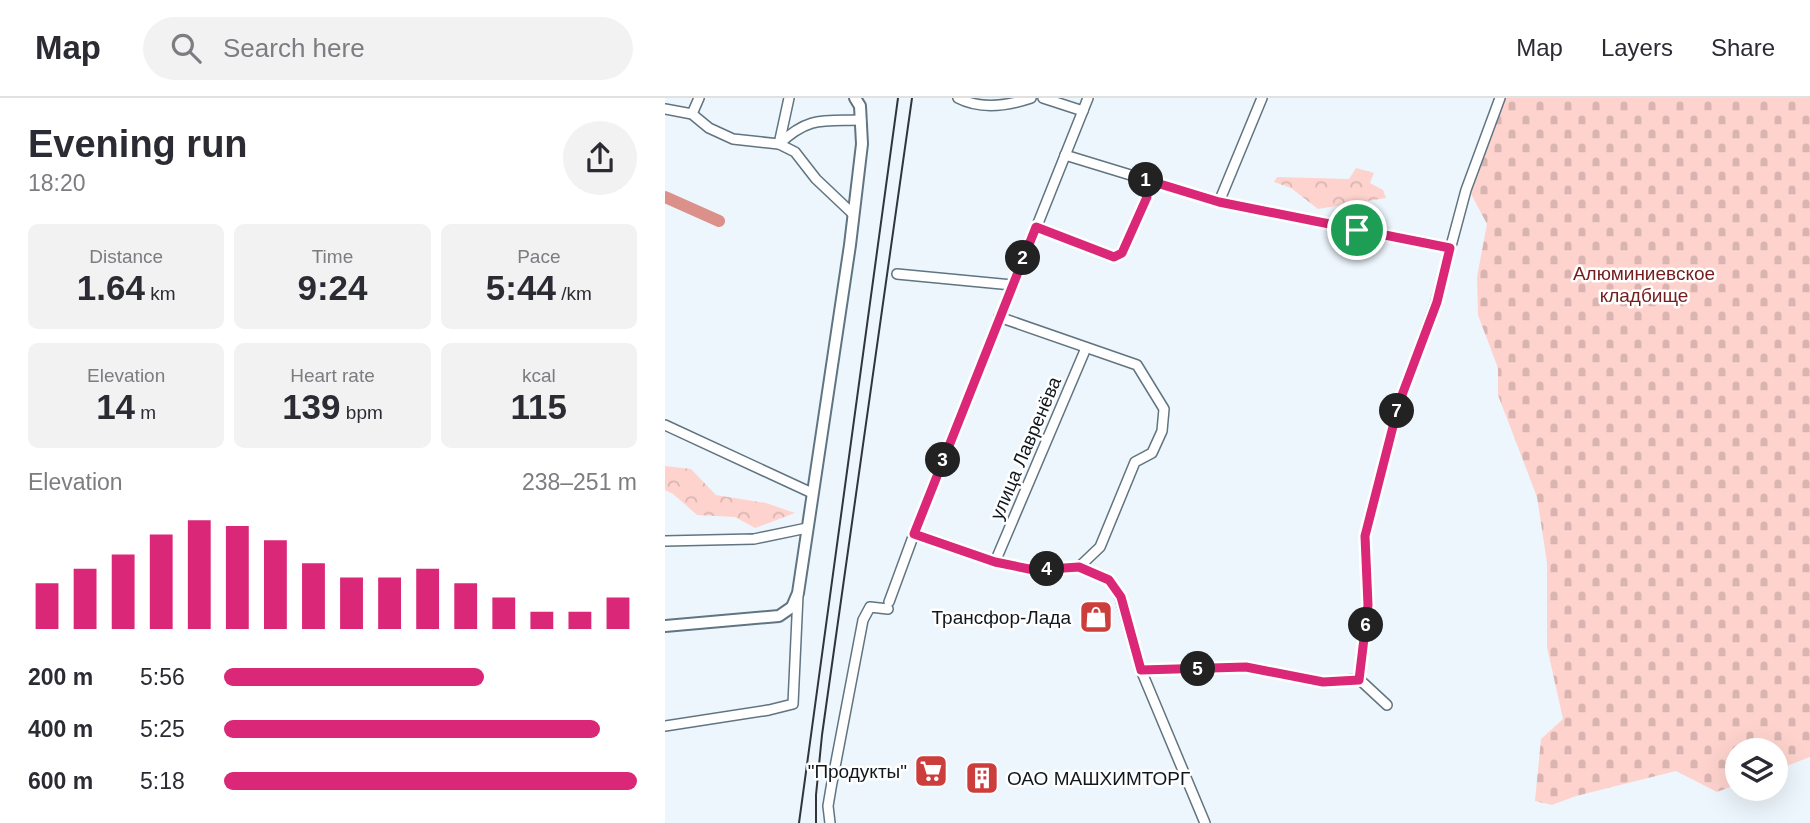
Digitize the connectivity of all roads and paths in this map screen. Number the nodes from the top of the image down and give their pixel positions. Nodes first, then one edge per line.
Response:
1 (699, 98) edge
2 (789, 98) edge
3 (855, 98) edge
4 (958, 98) edge
5 (1031, 98) edge
6 (1043, 98) edge
7 (1088, 98) edge
8 (1262, 98) edge
9 (1500, 98) edge
10 (1007, 102) edge
11 (665, 109) edge
12 (1083, 111) junction
13 (692, 114) junction
14 (861, 120) junction
15 (779, 144) junction
16 (1065, 155) junction
17 (1137, 177) junction
18 (1219, 202) junction
19 (853, 214) junction
20 (1036, 227) junction
21 (1450, 248) junction
22 (897, 274) dead end
23 (1012, 285) junction
24 (999, 317) junction
25 (1086, 348) junction
26 (665, 425) edge
27 (812, 493) junction
28 (807, 528) junction
29 (914, 534) junction
30 (665, 541) edge
31 (995, 562) junction
32 (1079, 567) junction
33 (798, 593) junction
34 (665, 626) edge
35 (1141, 670) junction
36 (1359, 680) junction
37 (1387, 705) dead end
38 (665, 726) edge
39 (829, 823) edge
40 (1205, 823) edge

1 - 13 street
2 - 15 street
3 - 14 street
4 - 10 street
5 - 10 street
6 - 12 street
7 - 12 street
8 - 18 street
9 - 21 street
11 - 13 street
12 - 16 street
13 - 15 street
14 - 15 street
14 - 19 street
15 - 19 street
16 - 17 street
16 - 20 street
17 - 18 street
17 - 20 street
18 - 21 street
19 - 27 street
20 - 23 street
21 - 36 street
22 - 23 street
23 - 24 street
24 - 25 street
24 - 29 street
25 - 31 street, улица Лавренёва
25 - 32 street
26 - 27 street
27 - 28 street
28 - 30 street
28 - 33 street
29 - 31 street
29 - 39 street
31 - 32 street
32 - 35 street
33 - 34 street
33 - 38 street
35 - 36 street
35 - 40 street
36 - 37 street

